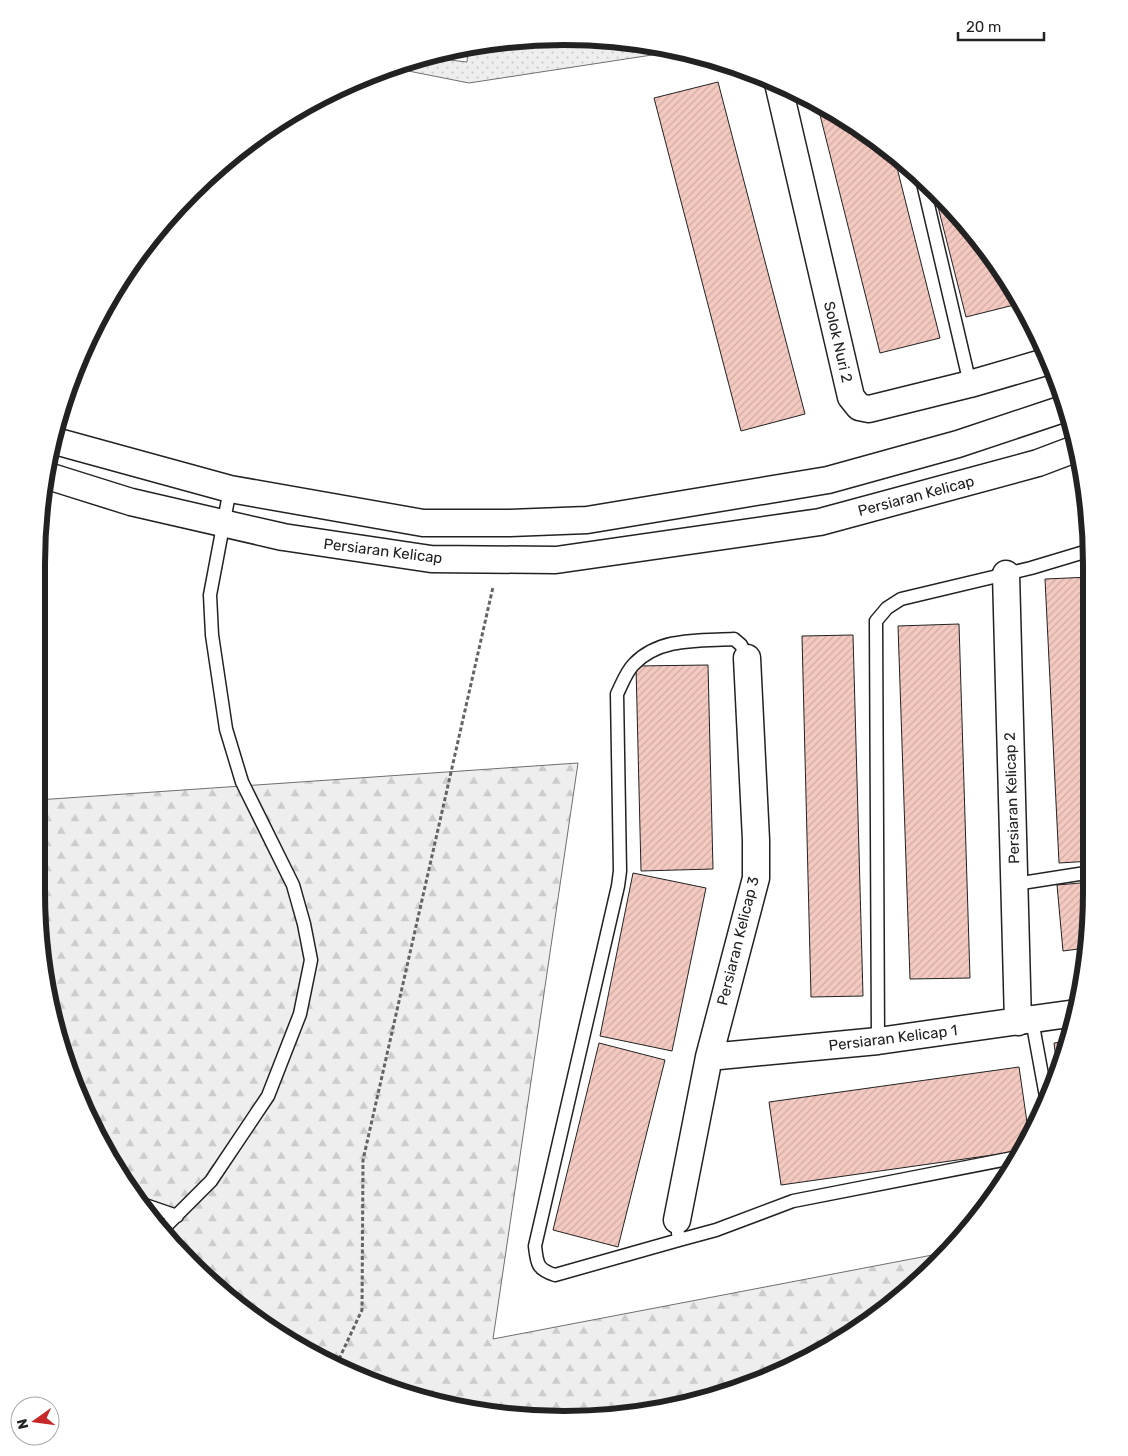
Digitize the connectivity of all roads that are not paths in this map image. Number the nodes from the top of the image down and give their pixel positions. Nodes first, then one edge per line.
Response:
1 (780, 93) edge
2 (925, 191) edge
3 (1042, 363) edge
4 (970, 384) junction
5 (1059, 410) edge
6 (60, 442) edge
7 (1070, 451) edge
8 (52, 477) edge
9 (230, 489) junction
10 (749, 494) junction
11 (224, 524) junction
12 (755, 531) junction
13 (1083, 552) edge
14 (1006, 574) junction
15 (747, 658) joint
16 (1083, 873) edge
17 (1015, 884) junction
18 (1068, 1014) edge
19 (1025, 1021) junction
20 (878, 1041) junction
21 (709, 1057) junction
22 (1044, 1089) edge
23 (1009, 1159) edge
24 (152, 1208) edge
25 (177, 1216) junction
26 (167, 1225) edge
27 (678, 1230) junction

1 - 4 street, Solok Nuri 2
2 - 4 lane
3 - 4 street, Solok Nuri 2
5 - 10 street
6 - 9 street
7 - 12 street, Persiaran Kelicap
8 - 11 street, Persiaran Kelicap
9 - 10 street
9 - 11 lane
10 - 12 street
11 - 12 street, Persiaran Kelicap
11 - 25 lane
13 - 14 lane
14 - 17 street, Persiaran Kelicap 2
14 - 20 lane
15 - 21 street, Persiaran Kelicap 3
15 - 27 lane
16 - 17 lane
17 - 19 street, Persiaran Kelicap 2
18 - 19 street, Persiaran Kelicap 1
19 - 20 street, Persiaran Kelicap 1
19 - 22 lane
20 - 21 street, Persiaran Kelicap 1
21 - 27 street, Persiaran Kelicap 3
23 - 27 lane
24 - 25 lane
25 - 26 lane

